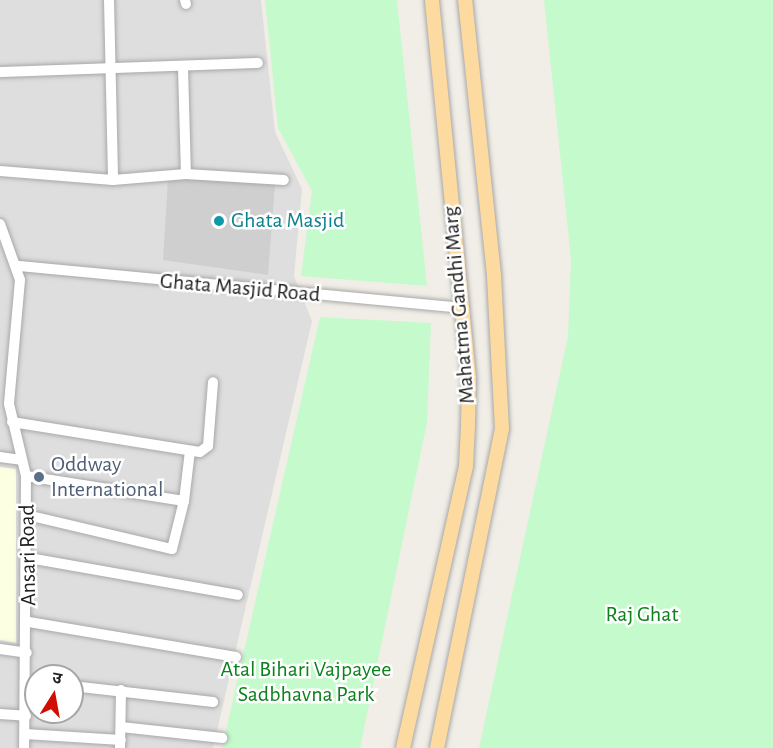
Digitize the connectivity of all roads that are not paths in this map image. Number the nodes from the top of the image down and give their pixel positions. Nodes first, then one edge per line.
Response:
1 (109, 0) edge
2 (432, 0) edge
3 (465, 0) edge
4 (258, 63) dead end
5 (183, 68) junction
6 (0, 72) edge
7 (112, 72) junction
8 (0, 171) edge
9 (186, 174) junction
10 (112, 180) junction
11 (284, 180) dead end
12 (2, 232) edge
13 (19, 266) junction
14 (462, 308) junction
15 (213, 382) dead end
16 (5, 403) edge
17 (12, 422) junction
18 (190, 451) junction
19 (0, 457) edge
20 (21, 460) junction
21 (26, 476) junction
22 (184, 501) junction
23 (27, 515) junction
24 (29, 558) junction
25 (238, 595) dead end
26 (29, 622) junction
27 (0, 649) edge
28 (27, 653) junction
29 (236, 657) dead end
30 (29, 664) edge
31 (84, 687) edge
32 (121, 690) junction
33 (213, 702) dead end
34 (0, 714) edge
35 (24, 716) edge
36 (26, 724) edge
37 (121, 727) junction
38 (25, 735) junction
39 (222, 738) dead end
40 (121, 744) edge
41 (24, 748) edge
42 (403, 748) edge
43 (437, 748) edge

1 - 7 street
2 - 14 main road, Mahatma Gandhi Marg
3 - 43 main road, Mahatma Gandhi Marg
4 - 5 street
5 - 7 street
5 - 9 street
6 - 7 street
7 - 10 street
8 - 10 street
9 - 10 street
9 - 11 street
12 - 13 street, Ansari Road
13 - 14 street, Ghata Masjid Road
13 - 16 street, Ansari Road
14 - 42 main road, Mahatma Gandhi Marg
15 - 18 street
16 - 17 street, Ansari Road
17 - 18 street
17 - 20 street, Ansari Road
18 - 22 street
19 - 20 street
20 - 21 street, Ansari Road
21 - 22 street
21 - 23 street, Ansari Road
22 - 23 street
23 - 24 street, Ansari Road
24 - 25 street
24 - 26 street, Ansari Road
26 - 28 street, Ansari Road
26 - 29 street
27 - 28 street
28 - 30 street, Ansari Road
31 - 32 street
32 - 33 street
32 - 37 street
34 - 35 street
36 - 38 street, Ansari Road
37 - 39 street
37 - 40 street
38 - 40 street
38 - 41 street, Ansari Road

